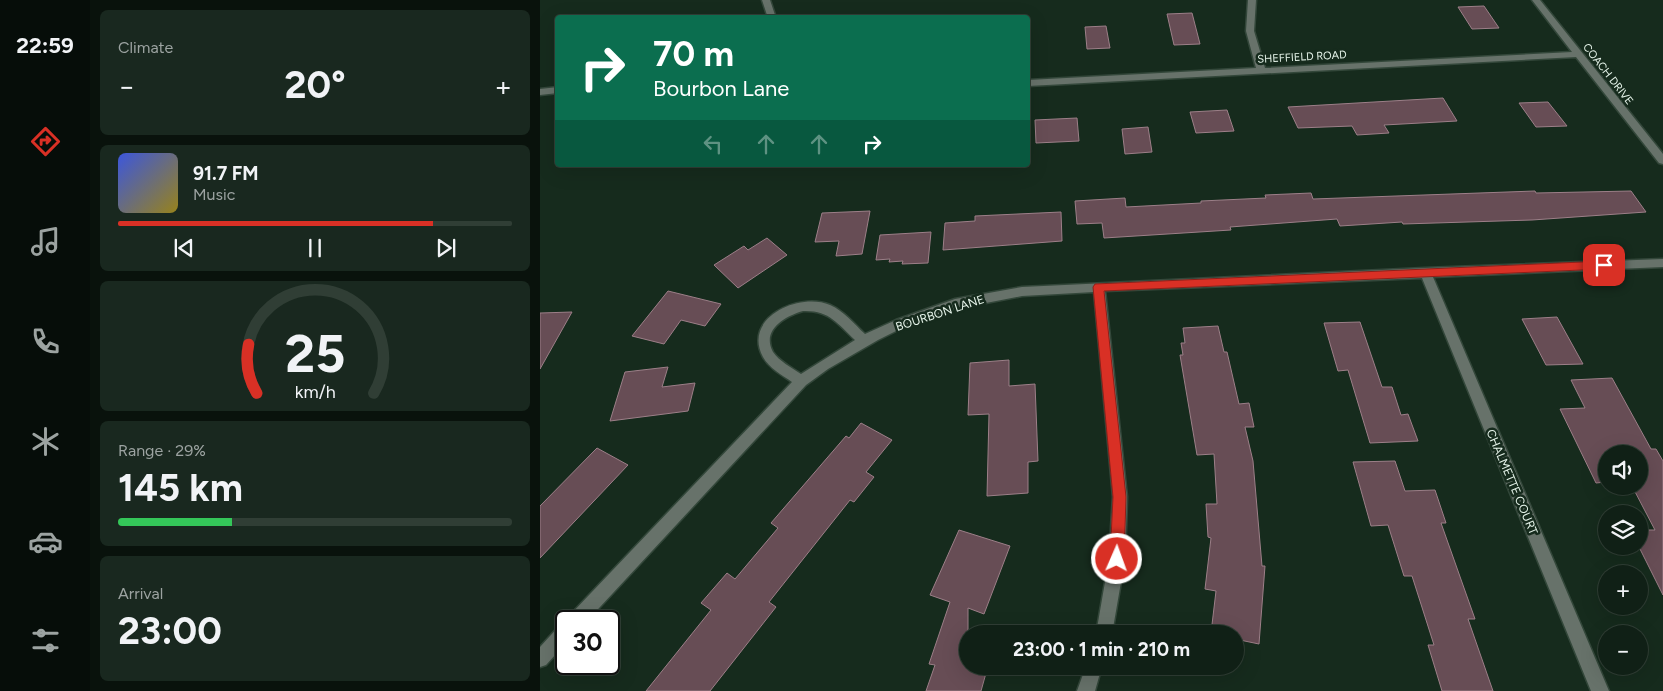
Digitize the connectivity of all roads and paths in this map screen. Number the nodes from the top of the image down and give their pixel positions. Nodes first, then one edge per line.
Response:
1 (766, 0) edge
2 (1252, 0) edge
3 (1536, 0) edge
4 (771, 15) edge
5 (1579, 54) junction
6 (1260, 71) junction
7 (1030, 83) edge
8 (555, 90) edge
9 (540, 92) edge
10 (1663, 161) edge
11 (1663, 263) edge
12 (1425, 272) junction
13 (1098, 287) junction
14 (863, 340) junction
15 (801, 381) junction
16 (586, 610) edge
17 (1106, 625) edge
18 (555, 643) edge
19 (540, 659) edge
20 (1091, 675) edge
21 (1086, 691) edge
22 (1600, 691) edge

1 - 4 street
2 - 6 street
3 - 5 street, COACH DRIVE
5 - 6 street, SHEFFIELD ROAD
5 - 10 street, COACH DRIVE
6 - 7 street, SHEFFIELD ROAD
8 - 9 street
11 - 12 street, BOURBON LANE
12 - 13 street, BOURBON LANE
12 - 22 street, CHALMETTE COURT
13 - 14 street, BOURBON LANE
13 - 17 street
14 - 15 street, BOURBON LANE
14 - 15 street
15 - 16 street, BOURBON LANE
18 - 19 street
20 - 21 street

